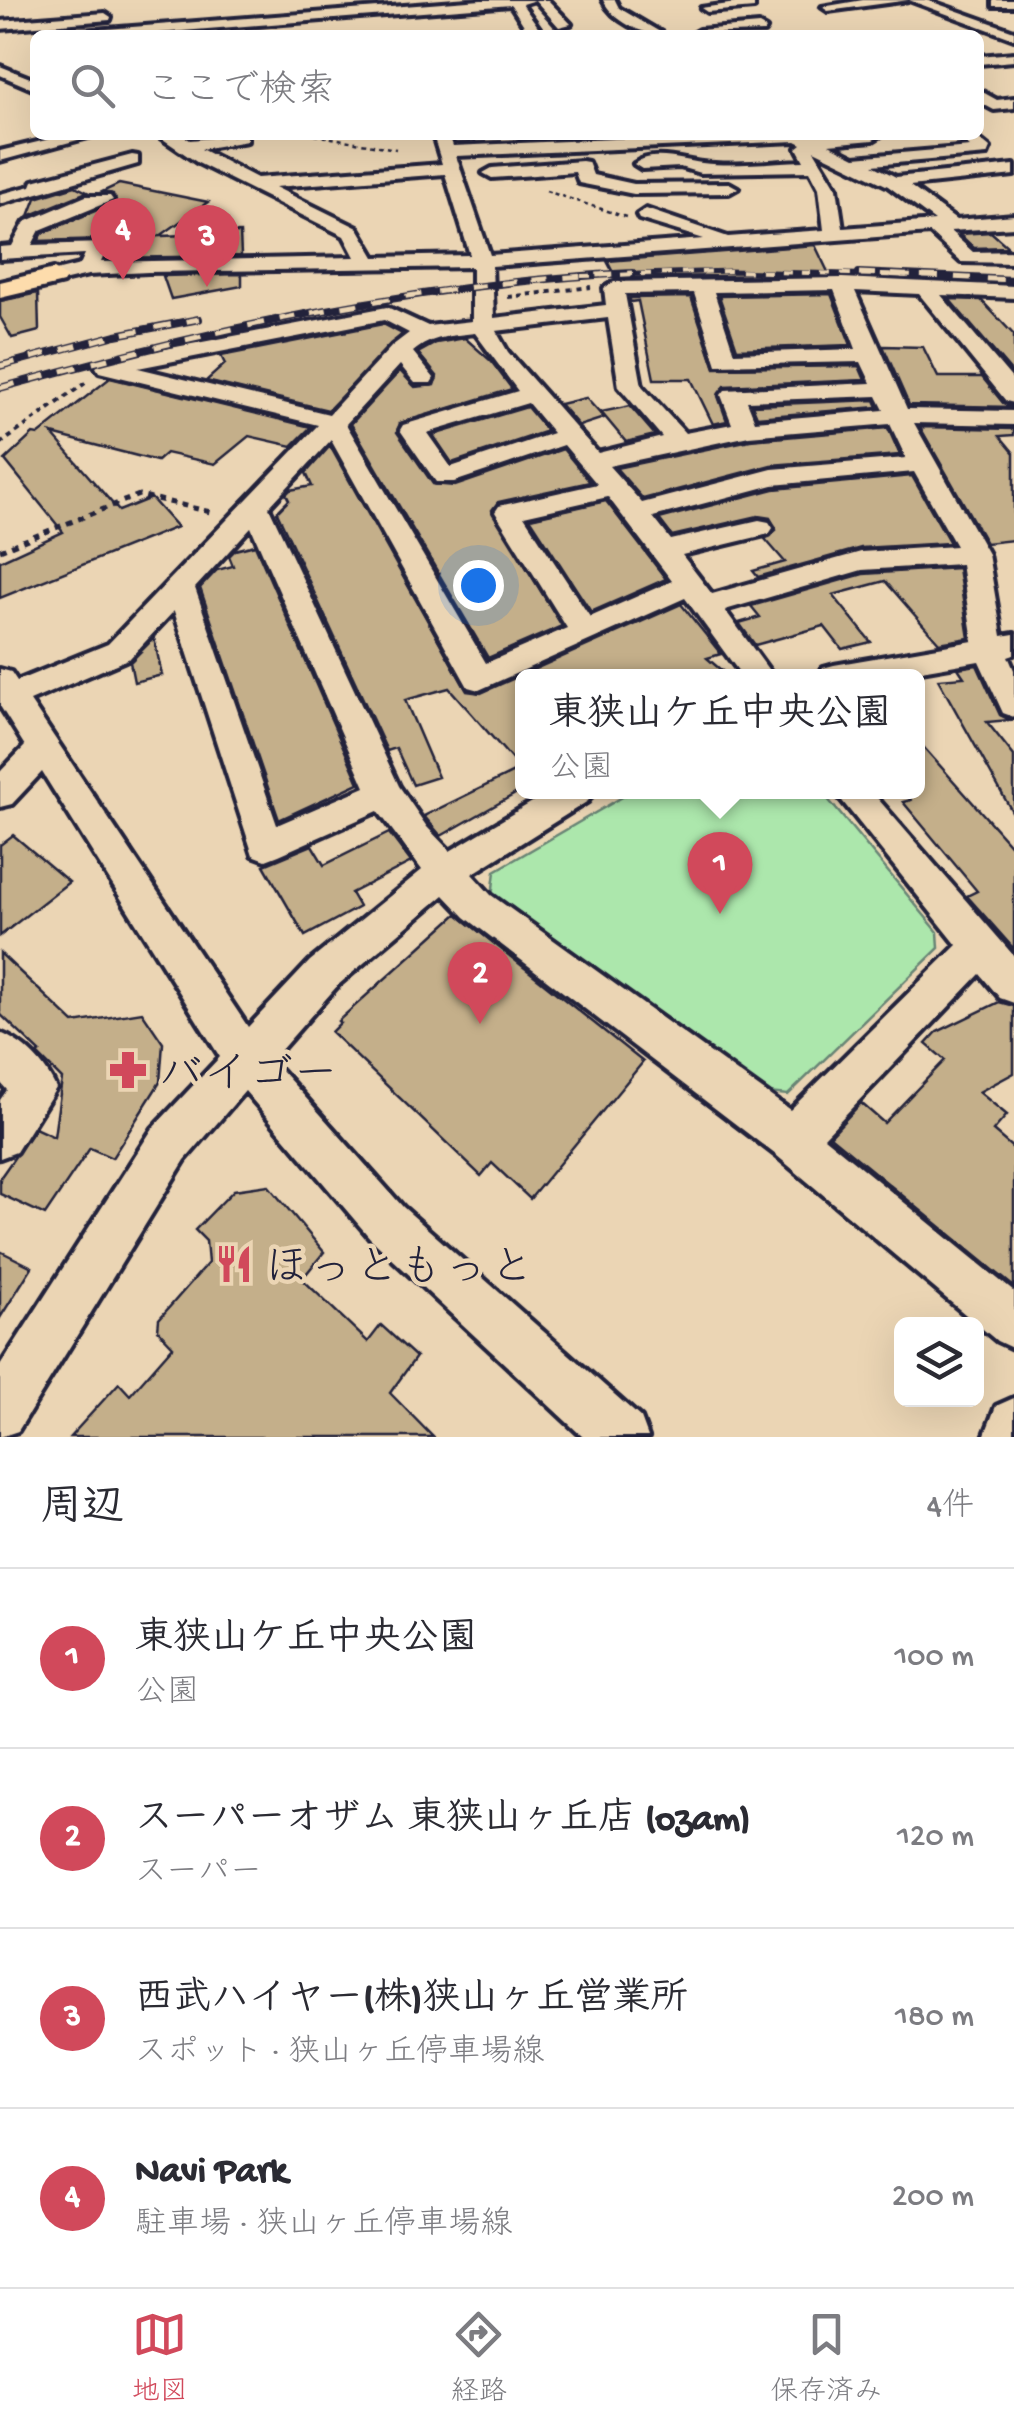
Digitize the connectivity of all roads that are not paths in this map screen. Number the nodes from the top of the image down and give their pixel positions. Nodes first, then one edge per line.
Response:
1 (68, 0) edge
2 (529, 0) edge
3 (541, 0) edge
4 (628, 0) edge
5 (903, 0) edge
6 (915, 0) edge
7 (514, 1) edge
8 (610, 1) edge
9 (852, 2) edge
10 (1014, 2) edge
11 (749, 3) edge
12 (997, 3) dead end
13 (828, 7) dead end
14 (707, 8) dead end
15 (394, 11) edge
16 (143, 14) dead end
17 (125, 15) dead end
18 (70, 19) junction
19 (0, 24) edge
20 (564, 24) dead end
21 (248, 29) edge
22 (145, 30) edge
23 (222, 30) edge
24 (534, 30) edge
25 (649, 30) edge
26 (759, 30) edge
27 (1014, 35) edge
28 (30, 38) edge
29 (0, 41) edge
30 (1014, 57) edge
31 (984, 60) edge
32 (0, 70) edge
33 (30, 84) edge
34 (984, 99) edge
35 (1014, 103) edge
36 (67, 140) edge
37 (174, 140) edge
38 (227, 140) edge
39 (725, 140) edge
40 (803, 140) edge
41 (807, 140) edge
42 (970, 140) edge
43 (186, 146) junction
44 (446, 151) edge
45 (0, 156) edge
46 (132, 160) dead end
47 (854, 162) junction
48 (582, 166) junction
49 (817, 166) junction
50 (1014, 170) edge
51 (492, 173) dead end
52 (894, 182) junction
53 (253, 184) junction
54 (743, 190) dead end
55 (0, 200) edge
56 (104, 200) dead end
57 (646, 216) dead end
58 (1014, 221) edge
59 (943, 227) junction
60 (832, 235) junction
61 (738, 242) junction
62 (10, 251) edge
63 (1014, 257) edge
64 (838, 260) dead end
65 (482, 261) junction
66 (368, 262) junction
67 (88, 269) junction
68 (54, 277) joint
69 (842, 284) junction
70 (702, 286) junction
71 (924, 287) junction
72 (0, 290) edge
73 (1014, 292) edge
74 (617, 299) junction
75 (483, 328) junction
76 (426, 333) junction
77 (400, 352) junction
78 (869, 355) junction
79 (423, 378) dead end
80 (886, 388) junction
81 (534, 393) junction
82 (1014, 396) edge
83 (901, 416) junction
84 (1014, 418) edge
85 (334, 422) junction
86 (746, 430) junction
87 (570, 435) junction
88 (678, 440) junction
89 (594, 462) junction
90 (922, 464) junction
91 (614, 488) junction
92 (249, 513) junction
93 (636, 513) junction
94 (759, 528) dead end
95 (663, 551) junction
96 (974, 554) junction
97 (180, 586) junction
98 (698, 596) junction
99 (583, 630) junction
100 (1002, 646) edge
101 (753, 669) edge
102 (873, 669) edge
103 (5, 688) edge
104 (1014, 705) edge
105 (44, 748) junction
106 (385, 792) junction
107 (0, 794) edge
108 (565, 799) edge
109 (858, 799) edge
110 (444, 873) junction
111 (980, 947) junction
112 (1014, 985) edge
113 (0, 1054) edge
114 (246, 1061) junction
115 (0, 1136) edge
116 (792, 1139) junction
117 (1014, 1324) edge
118 (0, 1413) edge
119 (1014, 1424) edge
120 (622, 1437) edge
121 (1010, 1437) edge

1 - 18 street
2 - 7 street
3 - 20 street
4 - 8 street
5 - 9 street
6 - 27 street
7 - 15 street
7 - 24 street
8 - 25 street
9 - 13 street
10 - 12 street
11 - 14 street
11 - 26 street
15 - 21 street
16 - 22 street
17 - 18 street
18 - 19 street
21 - 23 street
28 - 29 street
30 - 31 street
32 - 33 street
34 - 35 street
36 - 45 street
37 - 43 street
38 - 43 street
39 - 44 street
40 - 49 street
41 - 47 street
42 - 47 street
43 - 53 street
44 - 53 street
44 - 65 street
46 - 55 street
47 - 52 street
48 - 49 street
48 - 51 street
48 - 54 street
49 - 60 street
50 - 52 street
52 - 59 street
53 - 66 street
56 - 62 street
57 - 61 street
58 - 59 street
59 - 60 street
59 - 63 street
60 - 61 street
60 - 64 street
61 - 65 street
62 - 67 street
65 - 66 street
65 - 75 street
66 - 67 street
67 - 68 street
68 - 72 main road
69 - 70 street
69 - 71 street
69 - 78 street
70 - 74 street
70 - 78 street
71 - 73 street
71 - 82 street
74 - 75 street
74 - 88 street
75 - 76 street
75 - 81 street
76 - 77 street
76 - 85 street
77 - 79 street
77 - 85 street
78 - 80 street
80 - 83 street
80 - 86 street
81 - 87 street
81 - 87 street
83 - 84 street
83 - 86 street
83 - 90 street
85 - 92 street
85 - 99 street
86 - 88 street
87 - 89 street
88 - 89 street
89 - 91 street
90 - 93 street
90 - 96 street
91 - 93 street
91 - 99 street
92 - 97 street
92 - 106 street
93 - 95 street
94 - 95 street
95 - 98 street
96 - 98 street
96 - 100 street
97 - 103 street
97 - 106 street
98 - 99 street
98 - 101 street
100 - 102 street
100 - 104 street
103 - 105 street
105 - 107 street
105 - 114 street
106 - 110 street
108 - 110 street
109 - 111 street
110 - 114 street
110 - 116 street
111 - 112 street
111 - 116 street
113 - 115 street
114 - 118 street
114 - 120 street
116 - 117 street
119 - 121 street

